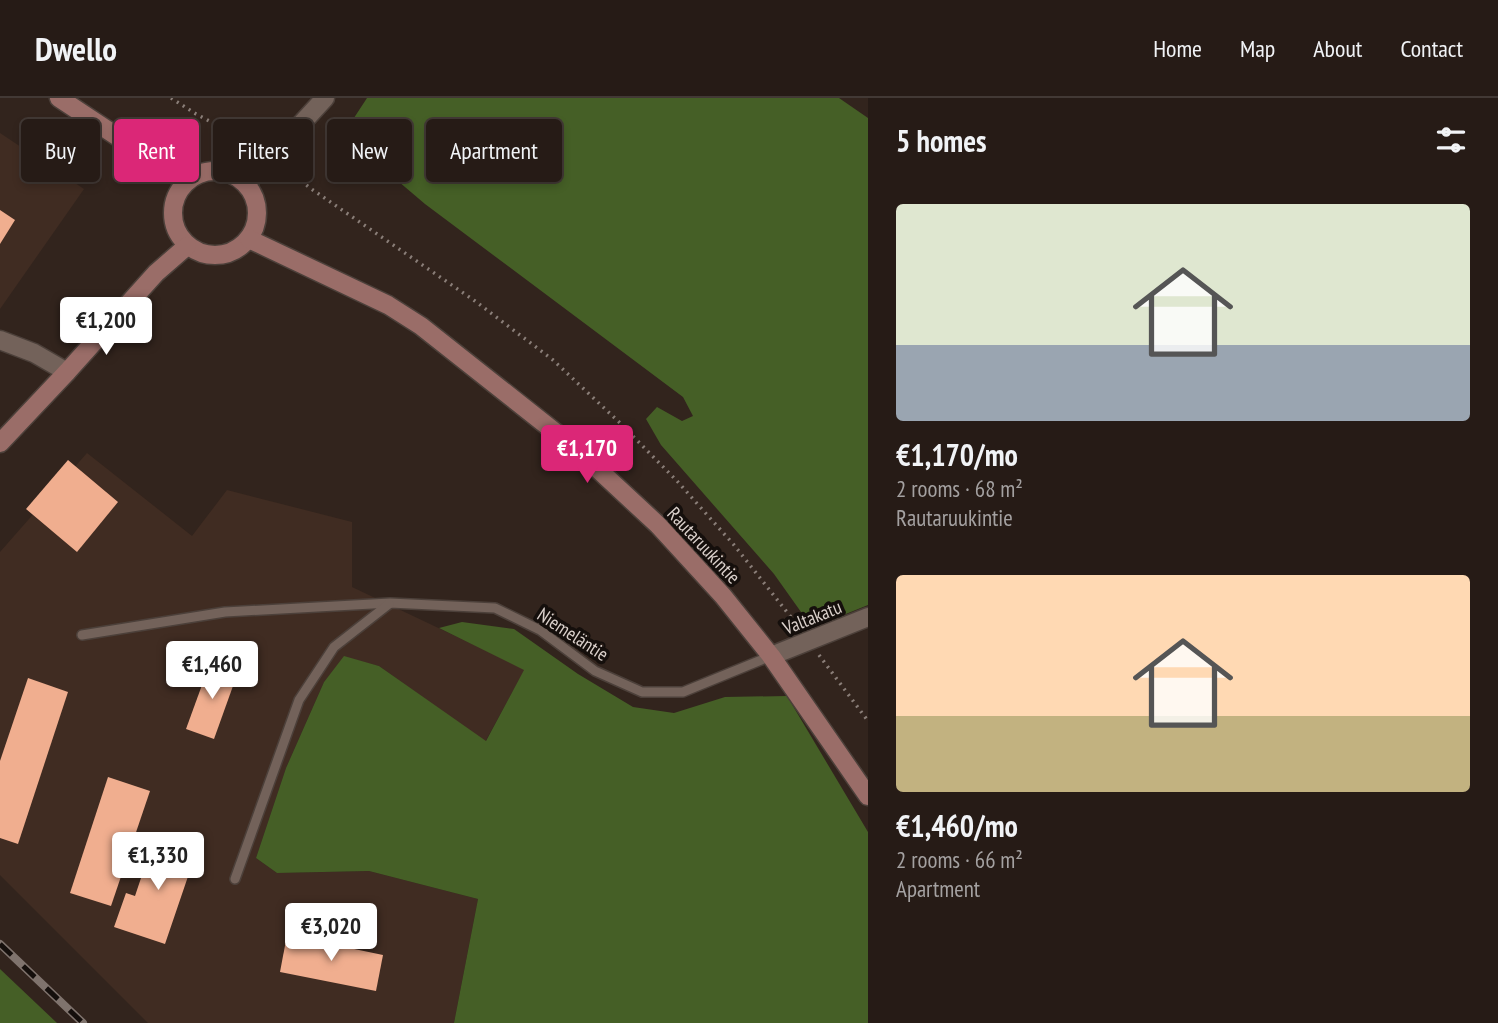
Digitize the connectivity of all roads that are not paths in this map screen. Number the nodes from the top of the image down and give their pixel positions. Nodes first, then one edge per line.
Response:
1 (59, 98) edge
2 (325, 98) edge
3 (114, 134) edge
4 (199, 175) edge
5 (186, 182) edge
6 (246, 184) junction
7 (249, 239) junction
8 (187, 246) junction
9 (0, 340) edge
10 (67, 372) junction
11 (0, 443) edge
12 (390, 603) junction
13 (868, 618) edge
14 (82, 635) dead end
15 (771, 656) junction
16 (868, 796) edge
17 (235, 880) dead end

1 - 3 main road
2 - 6 street
4 - 6 main road
5 - 8 main road
6 - 7 main road
7 - 8 main road
7 - 15 main road, Rautaruukintie
8 - 10 main road
9 - 10 street
10 - 11 main road
12 - 14 lane, Niemeläntie
12 - 15 lane, Niemeläntie
12 - 17 lane
13 - 15 street, Valtakatu
15 - 16 main road, Rautaruukintie

